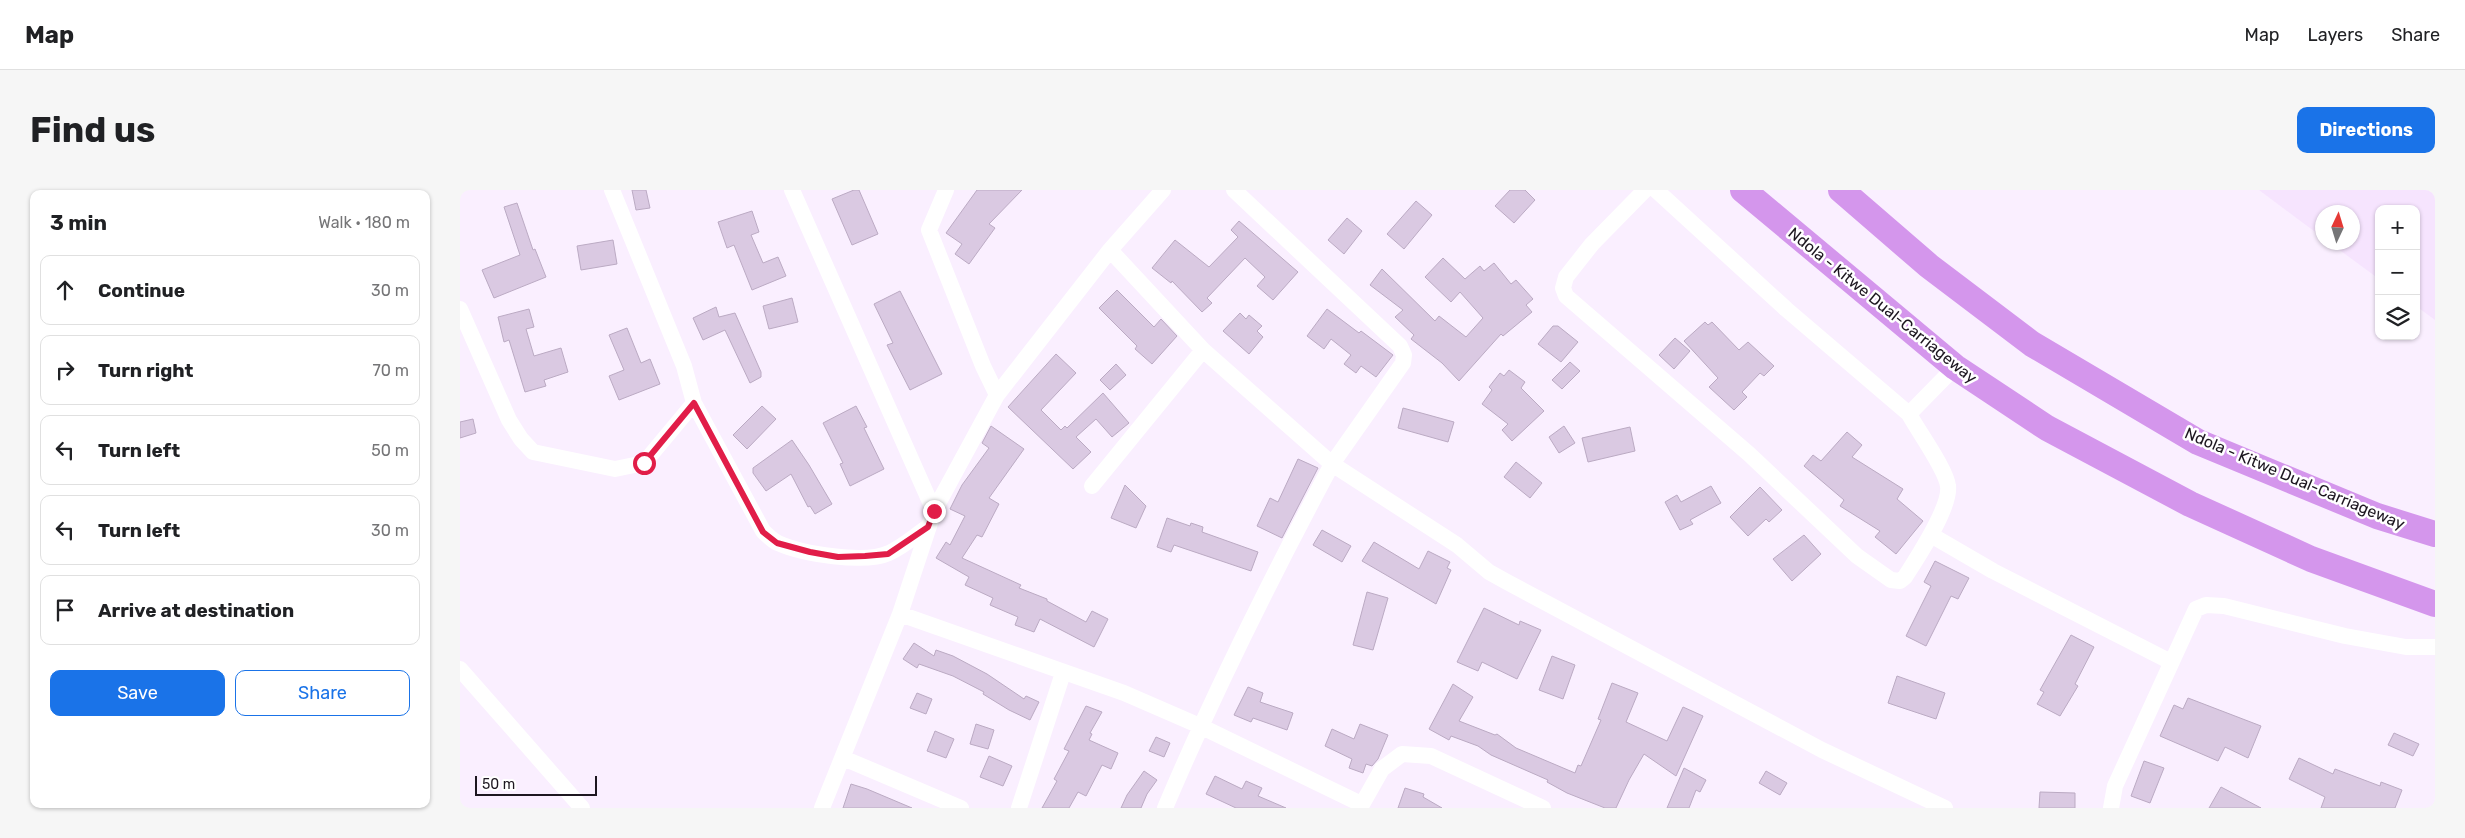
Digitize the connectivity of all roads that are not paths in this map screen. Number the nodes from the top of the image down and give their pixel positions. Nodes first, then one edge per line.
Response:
1 (612, 190) edge
2 (792, 190) edge
3 (946, 190) edge
4 (1163, 190) edge
5 (1234, 190) edge
6 (1645, 190) edge
7 (1656, 190) edge
8 (1743, 190) edge
9 (1841, 190) edge
10 (1110, 250) junction
11 (460, 309) edge
12 (1203, 350) junction
13 (1955, 367) junction
14 (997, 395) junction
15 (694, 403) junction
16 (1909, 414) junction
17 (1332, 464) junction
18 (1092, 486) dead end
19 (934, 511) junction
20 (928, 527) junction
21 (2435, 534) edge
22 (1931, 535) junction
23 (2435, 604) edge
24 (900, 614) junction
25 (2435, 647) edge
26 (2171, 662) junction
27 (460, 669) edge
28 (1063, 673) junction
29 (1200, 726) junction
30 (843, 758) junction
31 (1360, 806) edge
32 (582, 808) edge
33 (822, 808) edge
34 (961, 808) edge
35 (1019, 808) edge
36 (1165, 808) edge
37 (1542, 808) edge
38 (1945, 808) edge
39 (2111, 808) edge

1 - 15 street
2 - 19 street
3 - 14 street
4 - 10 street
5 - 17 street
6 - 22 street
7 - 16 street
8 - 13 highway, Ndola - Kitwe Dual-Carriageway
9 - 21 highway, Ndola - Kitwe Dual-Carriageway
10 - 12 street
10 - 14 street
11 - 15 street
12 - 17 street
12 - 18 street
13 - 16 street
13 - 23 highway, Ndola - Kitwe Dual-Carriageway
14 - 19 street
15 - 20 street
16 - 22 street
17 - 29 street
17 - 38 street
19 - 20 street
20 - 24 street
22 - 26 street
24 - 28 street
24 - 30 street
25 - 26 street
26 - 39 street
27 - 32 street
28 - 29 street
28 - 35 street
29 - 31 street
29 - 36 street
30 - 33 street
30 - 34 street
31 - 37 street

